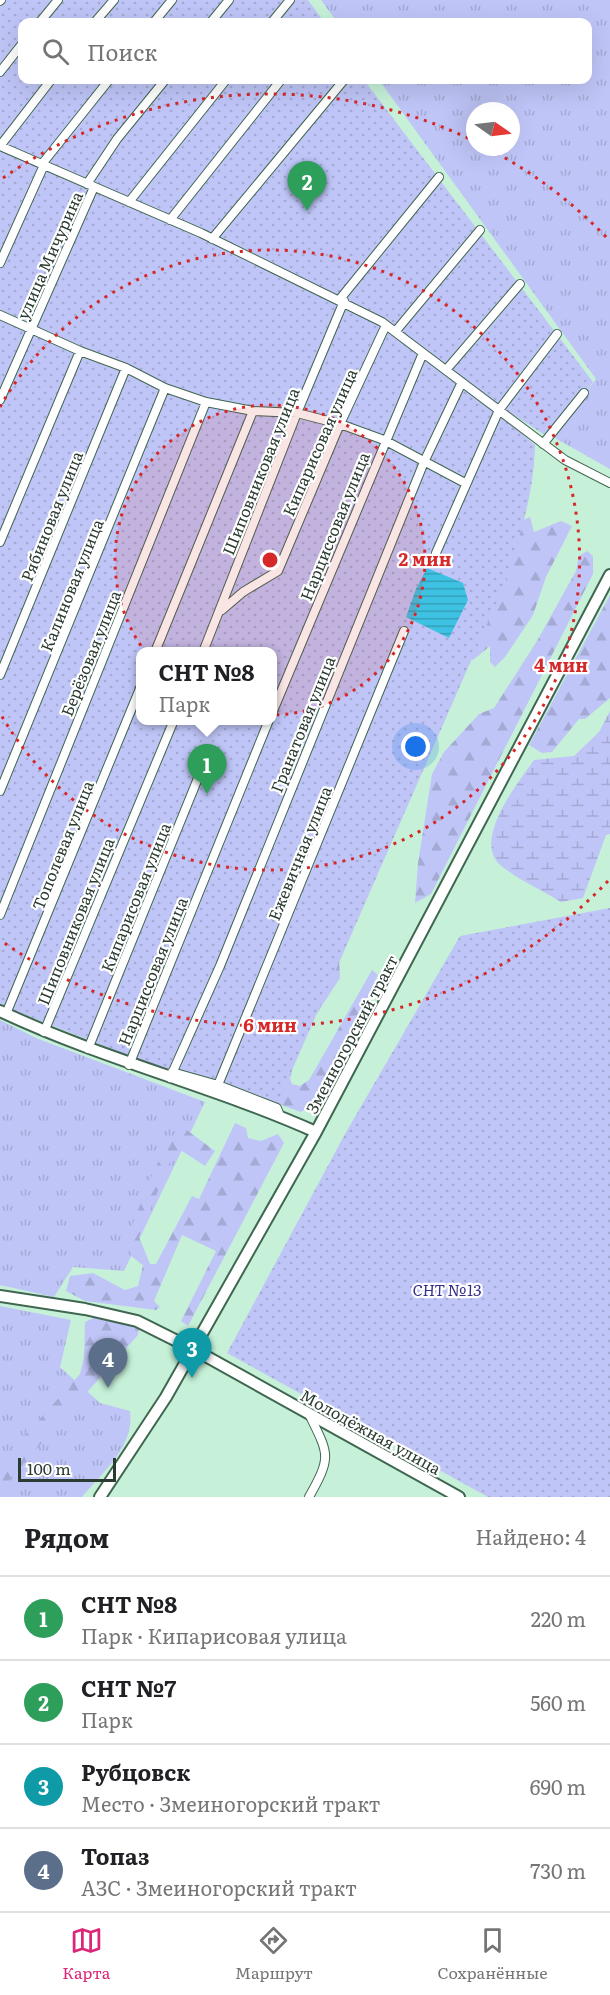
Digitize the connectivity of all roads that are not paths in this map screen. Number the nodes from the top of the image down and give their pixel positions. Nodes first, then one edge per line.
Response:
1 (58, 0) edge
2 (114, 0) edge
3 (172, 0) edge
4 (229, 0) edge
5 (290, 0) edge
6 (43, 18) edge
7 (98, 18) edge
8 (157, 18) edge
9 (214, 18) edge
10 (275, 18) edge
11 (18, 49) edge
12 (0, 72) edge
13 (48, 84) edge
14 (106, 84) edge
15 (162, 84) edge
16 (223, 84) edge
17 (278, 84) edge
18 (341, 84) edge
19 (43, 165) junction
20 (439, 177) dead end
21 (90, 185) junction
22 (129, 202) junction
23 (170, 220) junction
24 (480, 230) dead end
25 (212, 238) junction
26 (0, 263) edge
27 (520, 284) dead end
28 (342, 300) junction
29 (0, 315) edge
30 (386, 325) junction
31 (30, 328) junction
32 (395, 332) junction
33 (557, 334) dead end
34 (80, 351) junction
35 (423, 353) junction
36 (126, 368) junction
37 (446, 370) junction
38 (462, 382) junction
39 (165, 388) junction
40 (584, 393) dead end
41 (0, 400) edge
42 (206, 402) junction
43 (500, 410) junction
44 (253, 411) junction
45 (297, 414) junction
46 (340, 424) junction
47 (384, 440) junction
48 (543, 444) junction
49 (424, 462) junction
50 (465, 483) junction
51 (610, 483) edge
52 (0, 542) edge
53 (436, 553) dead end
54 (610, 575) edge
55 (219, 613) junction
56 (404, 631) dead end
57 (157, 647) edge
58 (205, 647) edge
59 (0, 675) edge
60 (136, 698) edge
61 (277, 701) edge
62 (172, 725) edge
63 (267, 725) edge
64 (207, 756) dead end
65 (0, 791) edge
66 (0, 915) edge
67 (3, 1013) edge
68 (44, 1032) junction
69 (88, 1049) junction
70 (129, 1065) junction
71 (171, 1075) junction
72 (218, 1085) junction
73 (280, 1116) junction
74 (316, 1132) junction
75 (0, 1296) edge
76 (193, 1349) junction
77 (309, 1414) junction
78 (100, 1497) edge
79 (309, 1497) edge
80 (457, 1497) edge

1 - 6 street
2 - 7 street
3 - 8 street
4 - 9 street
5 - 10 street
11 - 12 street
13 - 19 street
14 - 19 street
15 - 21 street, улица Мичурина
16 - 22 street
17 - 23 street
18 - 25 street
19 - 21 street
19 - 26 street
20 - 28 street, Шиповниковая улица
21 - 22 street
21 - 31 street, улица Мичурина
22 - 23 street
23 - 25 street
24 - 32 street
25 - 28 street
27 - 37 street
28 - 30 street
28 - 45 street, Шиповниковая улица
29 - 31 street
30 - 32 street
30 - 46 street, Кипарисовая улица
31 - 34 street
31 - 41 street, улица Мичурина
32 - 35 street
33 - 43 street
34 - 36 street
34 - 52 street
35 - 37 street
35 - 47 street, Нарциссовая улица
36 - 39 street
36 - 59 street, Рябиновая улица
37 - 38 street
38 - 43 street
38 - 49 street, Гранатовая улица
39 - 42 street
39 - 65 street, Калиновая улица
40 - 48 street
42 - 44 street
42 - 66 street, Берёзовая улица
43 - 48 street
43 - 50 street
44 - 45 street
44 - 57 street
45 - 46 street
45 - 55 street, Шиповниковая улица
46 - 47 street
46 - 55 street, Кипарисовая улица
47 - 49 street
47 - 61 street, Нарциссовая улица
48 - 51 street
49 - 50 street
49 - 71 street, Гранатовая улица
50 - 53 street
54 - 74 main road, Змеиногорский тракт
55 - 58 street, Шиповниковая улица
56 - 72 street, Ежевичная улица
60 - 67 street, Тополевая улица
62 - 68 street, Шиповниковая улица
63 - 70 street, Нарциссовая улица
64 - 69 street, Кипарисовая улица
67 - 68 main road
68 - 69 main road
69 - 70 main road
70 - 71 main road
71 - 72 street
71 - 73 main road
72 - 73 street
73 - 74 main road
74 - 76 main road, Змеиногорский тракт
75 - 76 main road, Молодёжная улица
76 - 77 main road, Молодёжная улица
76 - 78 main road, Змеиногорский тракт
77 - 79 street
77 - 80 main road, Молодёжная улица

